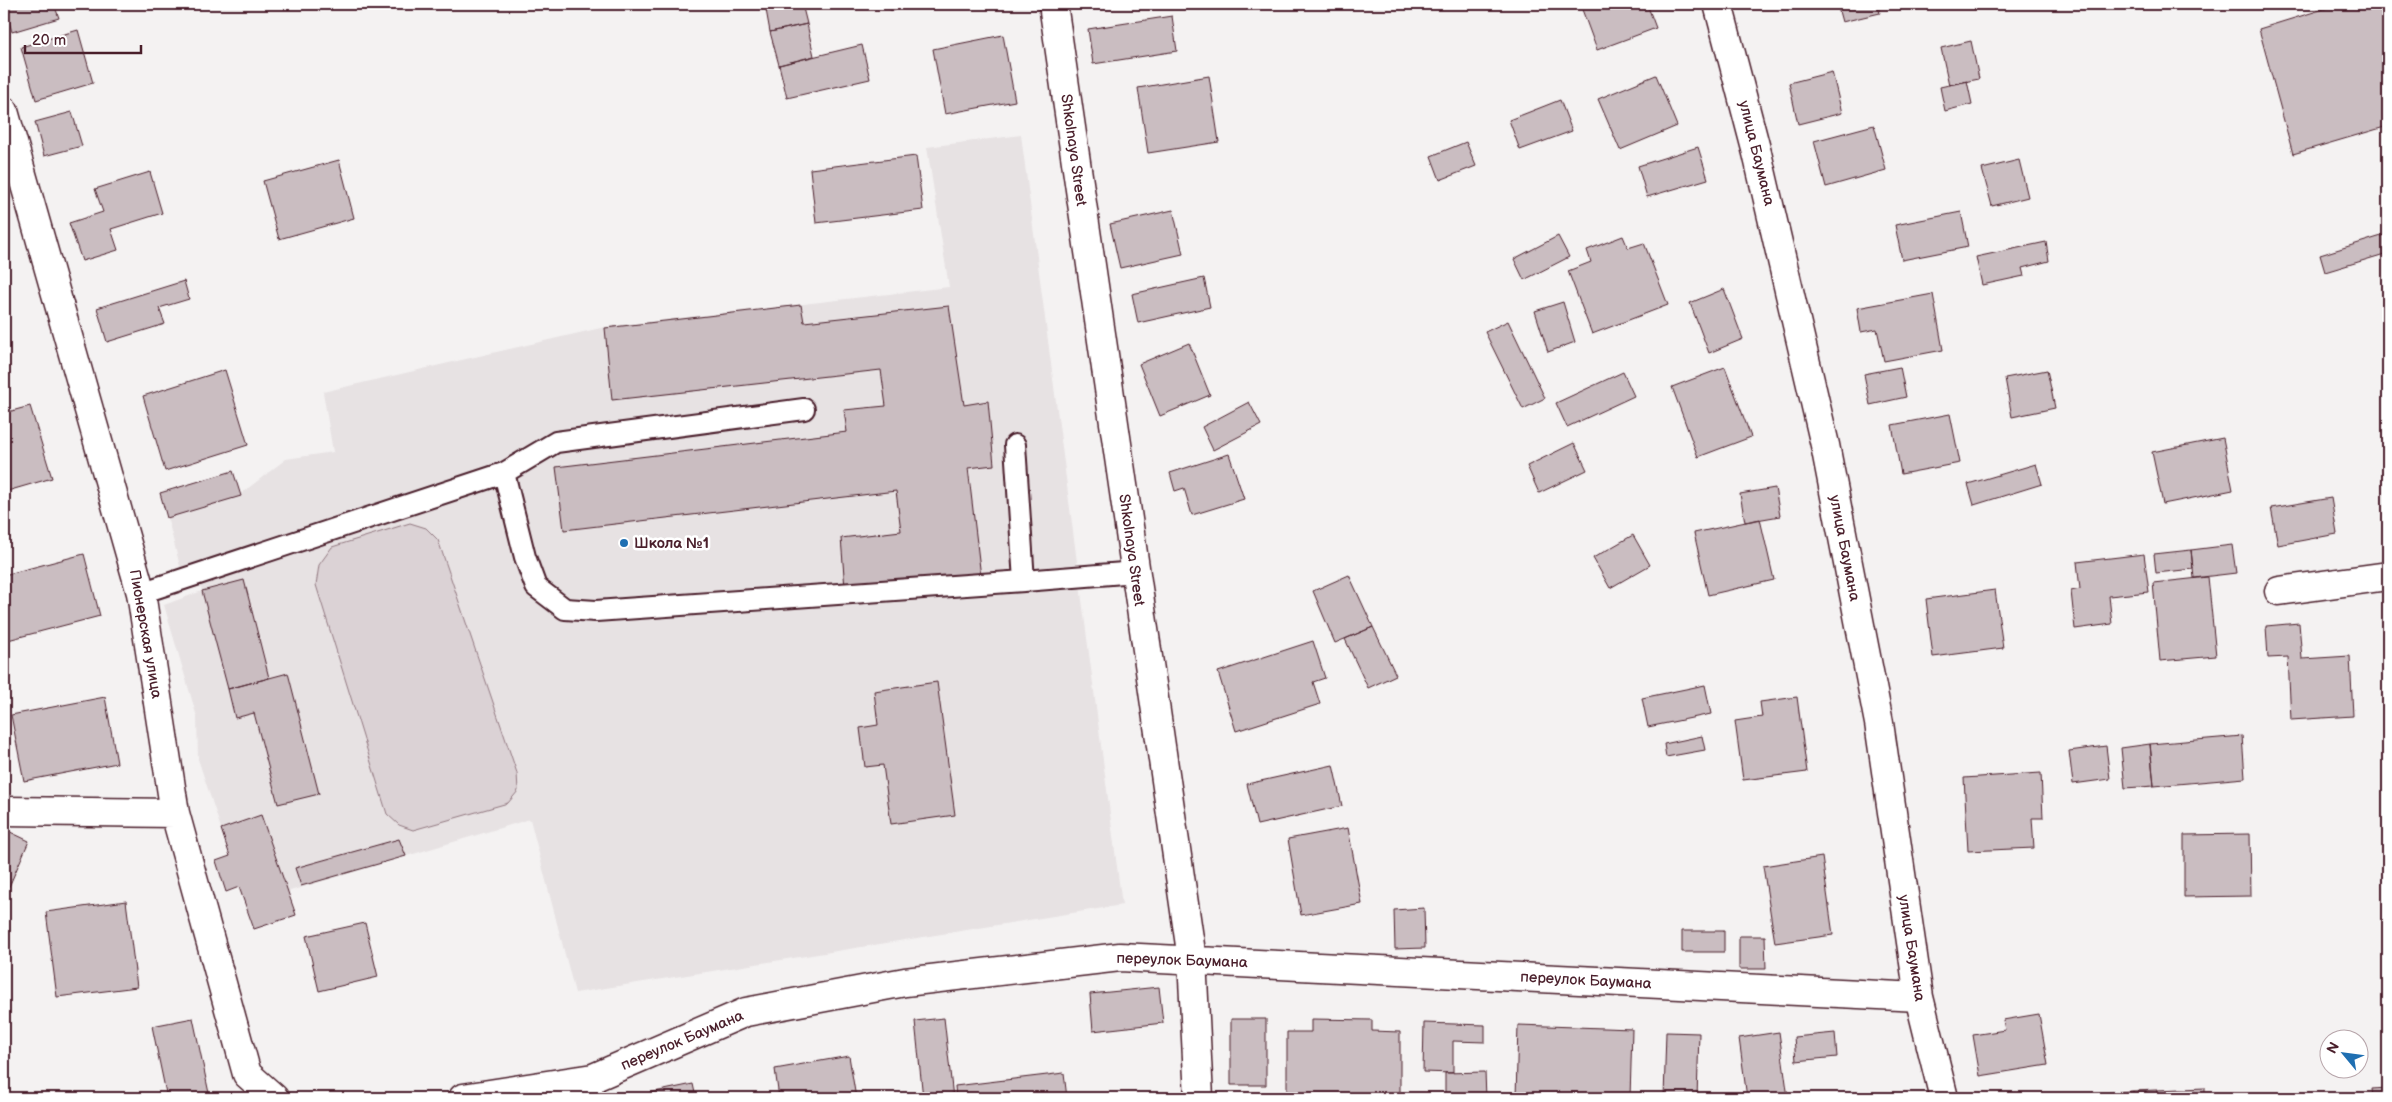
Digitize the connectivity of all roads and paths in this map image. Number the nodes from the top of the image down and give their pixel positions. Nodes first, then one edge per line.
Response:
1 (1053, 4) edge
2 (1718, 4) edge
3 (4, 110) edge
4 (804, 409) dead end
5 (1015, 446) dead end
6 (504, 473) junction
7 (1136, 572) junction
8 (2388, 576) edge
9 (1024, 581) junction
10 (2279, 590) dead end
11 (141, 593) junction
12 (4, 811) edge
13 (175, 813) junction
14 (1192, 959) junction
15 (1918, 997) junction
16 (592, 1088) edge
17 (274, 1098) edge
18 (463, 1098) edge
19 (1199, 1098) edge
20 (1944, 1098) edge

1 - 7 street, Shkolnaya Street
2 - 15 street, улица Баумана
3 - 11 street, Пионерская улица
4 - 6 lane
5 - 9 lane
6 - 9 lane
6 - 11 lane
7 - 9 lane
7 - 14 street, Shkolnaya Street
8 - 10 street
11 - 13 street, Пионерская улица
12 - 13 street
13 - 17 street, Пионерская улица
14 - 15 street, переулок Баумана
14 - 16 street, переулок Баумана
14 - 19 street, Shkolnaya Street
15 - 20 street, улица Баумана
16 - 18 street, переулок Баумана

